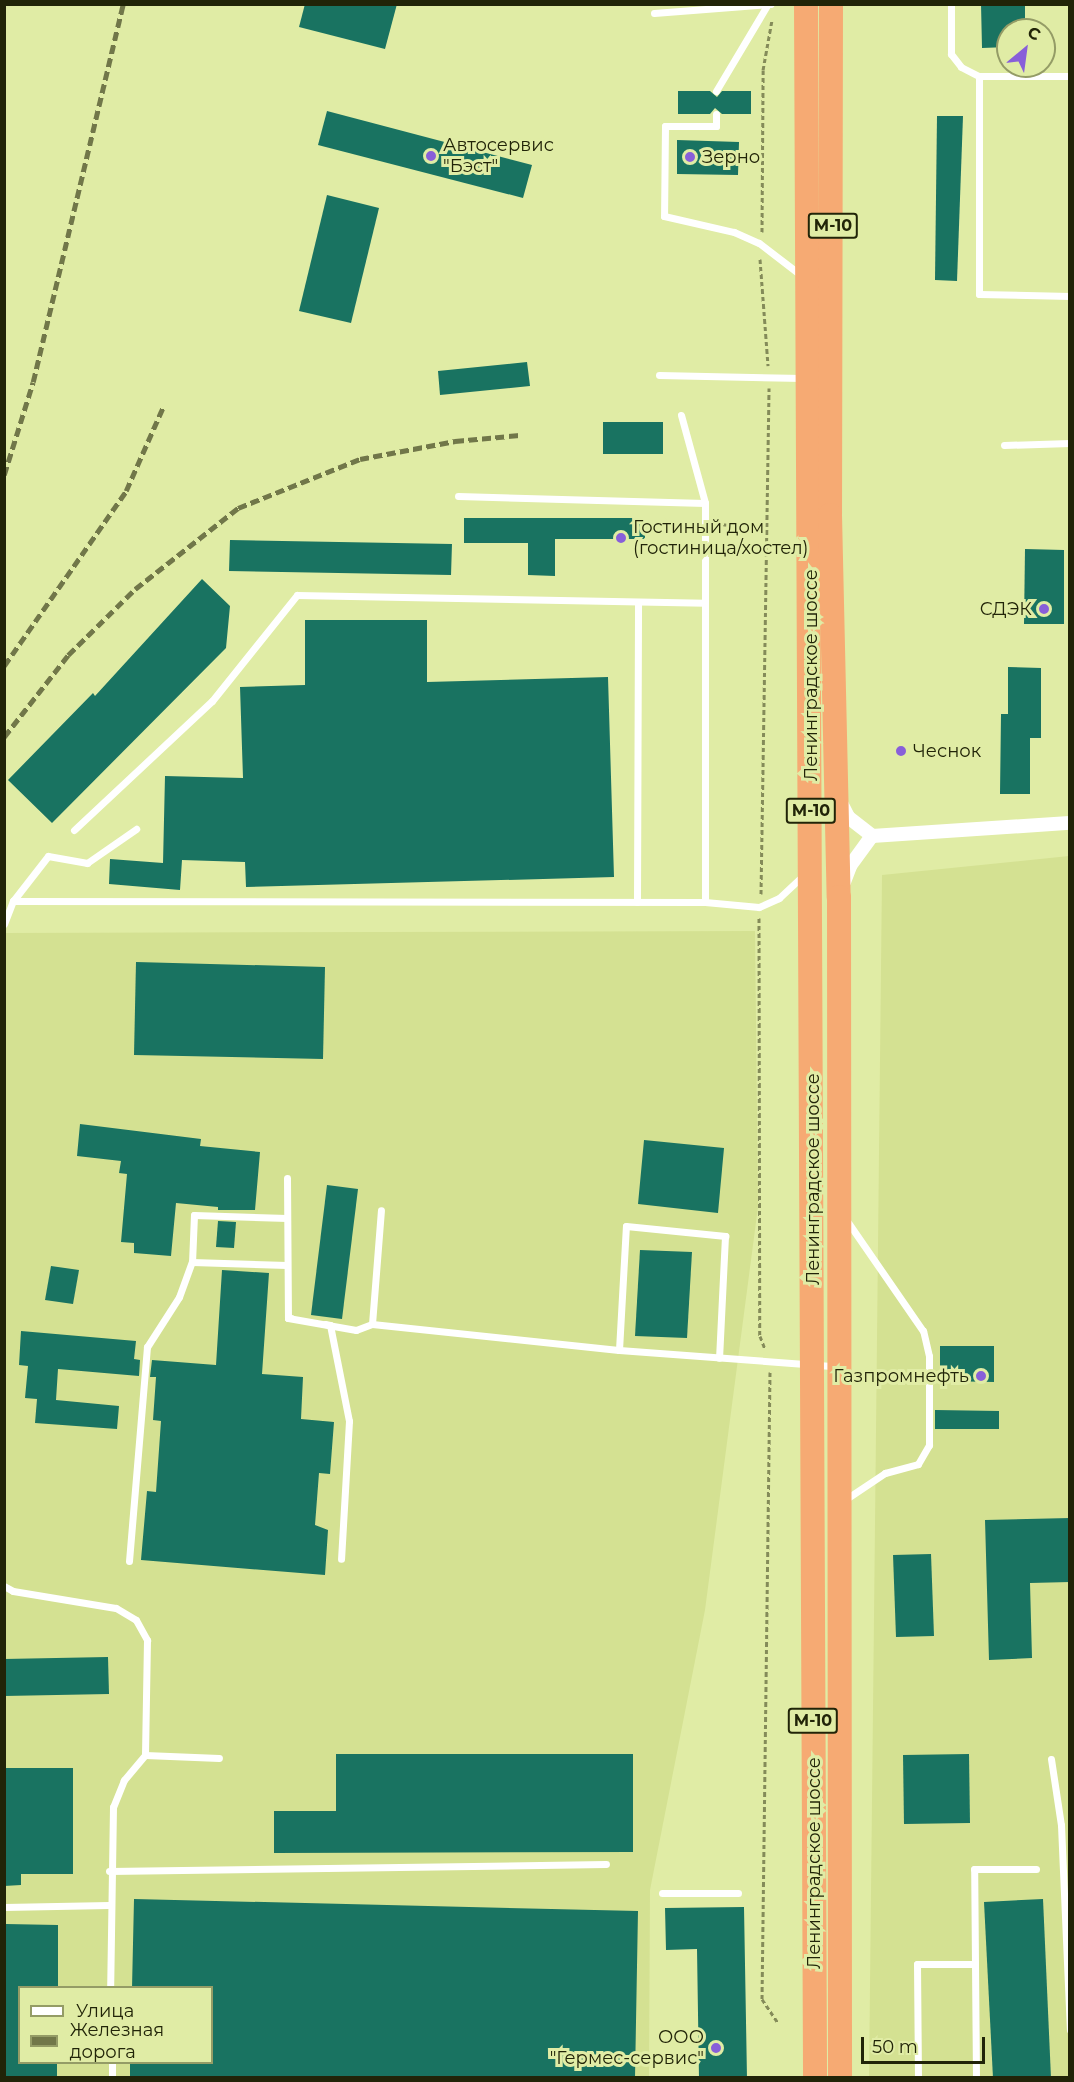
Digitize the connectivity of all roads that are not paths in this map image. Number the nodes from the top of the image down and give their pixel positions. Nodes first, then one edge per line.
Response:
1 (806, 4) edge
2 (831, 4) edge
3 (951, 4) edge
4 (768, 6) edge
5 (654, 13) dead end
6 (979, 76) junction
7 (1070, 76) edge
8 (716, 91) dead end
9 (716, 114) dead end
10 (806, 280) junction
11 (1070, 296) edge
12 (659, 375) dead end
13 (807, 378) junction
14 (681, 415) dead end
15 (1070, 443) edge
16 (1004, 445) dead end
17 (458, 496) dead end
18 (705, 504) junction
19 (638, 602) junction
20 (705, 603) junction
21 (837, 795) junction
22 (1070, 823) edge
23 (136, 829) dead end
24 (74, 830) dead end
25 (872, 836) junction
26 (811, 867) junction
27 (839, 897) junction
28 (13, 901) junction
29 (637, 902) junction
30 (705, 902) junction
31 (4, 924) edge
32 (287, 1178) dead end
33 (838, 1201) junction
34 (381, 1210) dead end
35 (287, 1218) junction
36 (192, 1262) junction
37 (287, 1264) junction
38 (372, 1324) junction
39 (330, 1325) junction
40 (619, 1350) junction
41 (719, 1358) junction
42 (814, 1365) junction
43 (840, 1366) junction
44 (839, 1508) junction
45 (341, 1559) dead end
46 (129, 1561) dead end
47 (4, 1586) edge
48 (145, 1755) junction
49 (219, 1758) dead end
50 (1051, 1759) dead end
51 (606, 1864) dead end
52 (1036, 1869) dead end
53 (109, 1871) junction
54 (662, 1893) dead end
55 (738, 1893) dead end
56 (109, 1905) junction
57 (4, 1907) edge
58 (975, 1964) junction
59 (110, 1986) edge
60 (1070, 2030) edge
61 (815, 2078) edge
62 (840, 2078) edge
63 (918, 2078) edge
64 (976, 2078) edge

1 - 10 highway, М-10
2 - 21 highway, Ленинградское шоссе / М-10
3 - 6 lane
4 - 5 lane
4 - 8 lane
6 - 7 lane
6 - 11 lane
9 - 10 lane
10 - 13 highway, Ленинградское шоссе / М-10
12 - 13 lane
13 - 26 highway, Ленинградское шоссе / М-10
14 - 18 lane
15 - 16 lane
17 - 18 lane
18 - 20 lane
19 - 20 lane
19 - 24 lane
19 - 29 lane
20 - 30 lane
21 - 25 street
21 - 27 highway, Ленинградское шоссе / М-10
22 - 25 street
23 - 28 lane
25 - 27 street
26 - 30 lane
26 - 42 highway, Ленинградское шоссе / М-10
27 - 33 highway, Ленинградское шоссе / М-10
28 - 29 lane
28 - 31 lane
29 - 30 lane
32 - 35 lane
33 - 43 highway, Ленинградское шоссе / М-10
33 - 44 lane
34 - 38 lane
35 - 36 lane
35 - 37 lane
36 - 37 lane
36 - 46 lane
37 - 39 lane
38 - 39 lane
38 - 40 lane
39 - 45 lane
40 - 41 lane
40 - 41 lane
41 - 42 lane
42 - 43 lane
42 - 61 highway, Ленинградское шоссе / М-10
43 - 44 highway, Ленинградское шоссе / М-10
44 - 62 highway, Ленинградское шоссе / М-10
47 - 48 lane
48 - 49 lane
48 - 53 lane
50 - 60 lane
51 - 53 lane
52 - 58 lane
53 - 56 lane
54 - 55 lane
56 - 57 lane
56 - 59 lane
58 - 63 lane
58 - 64 lane

